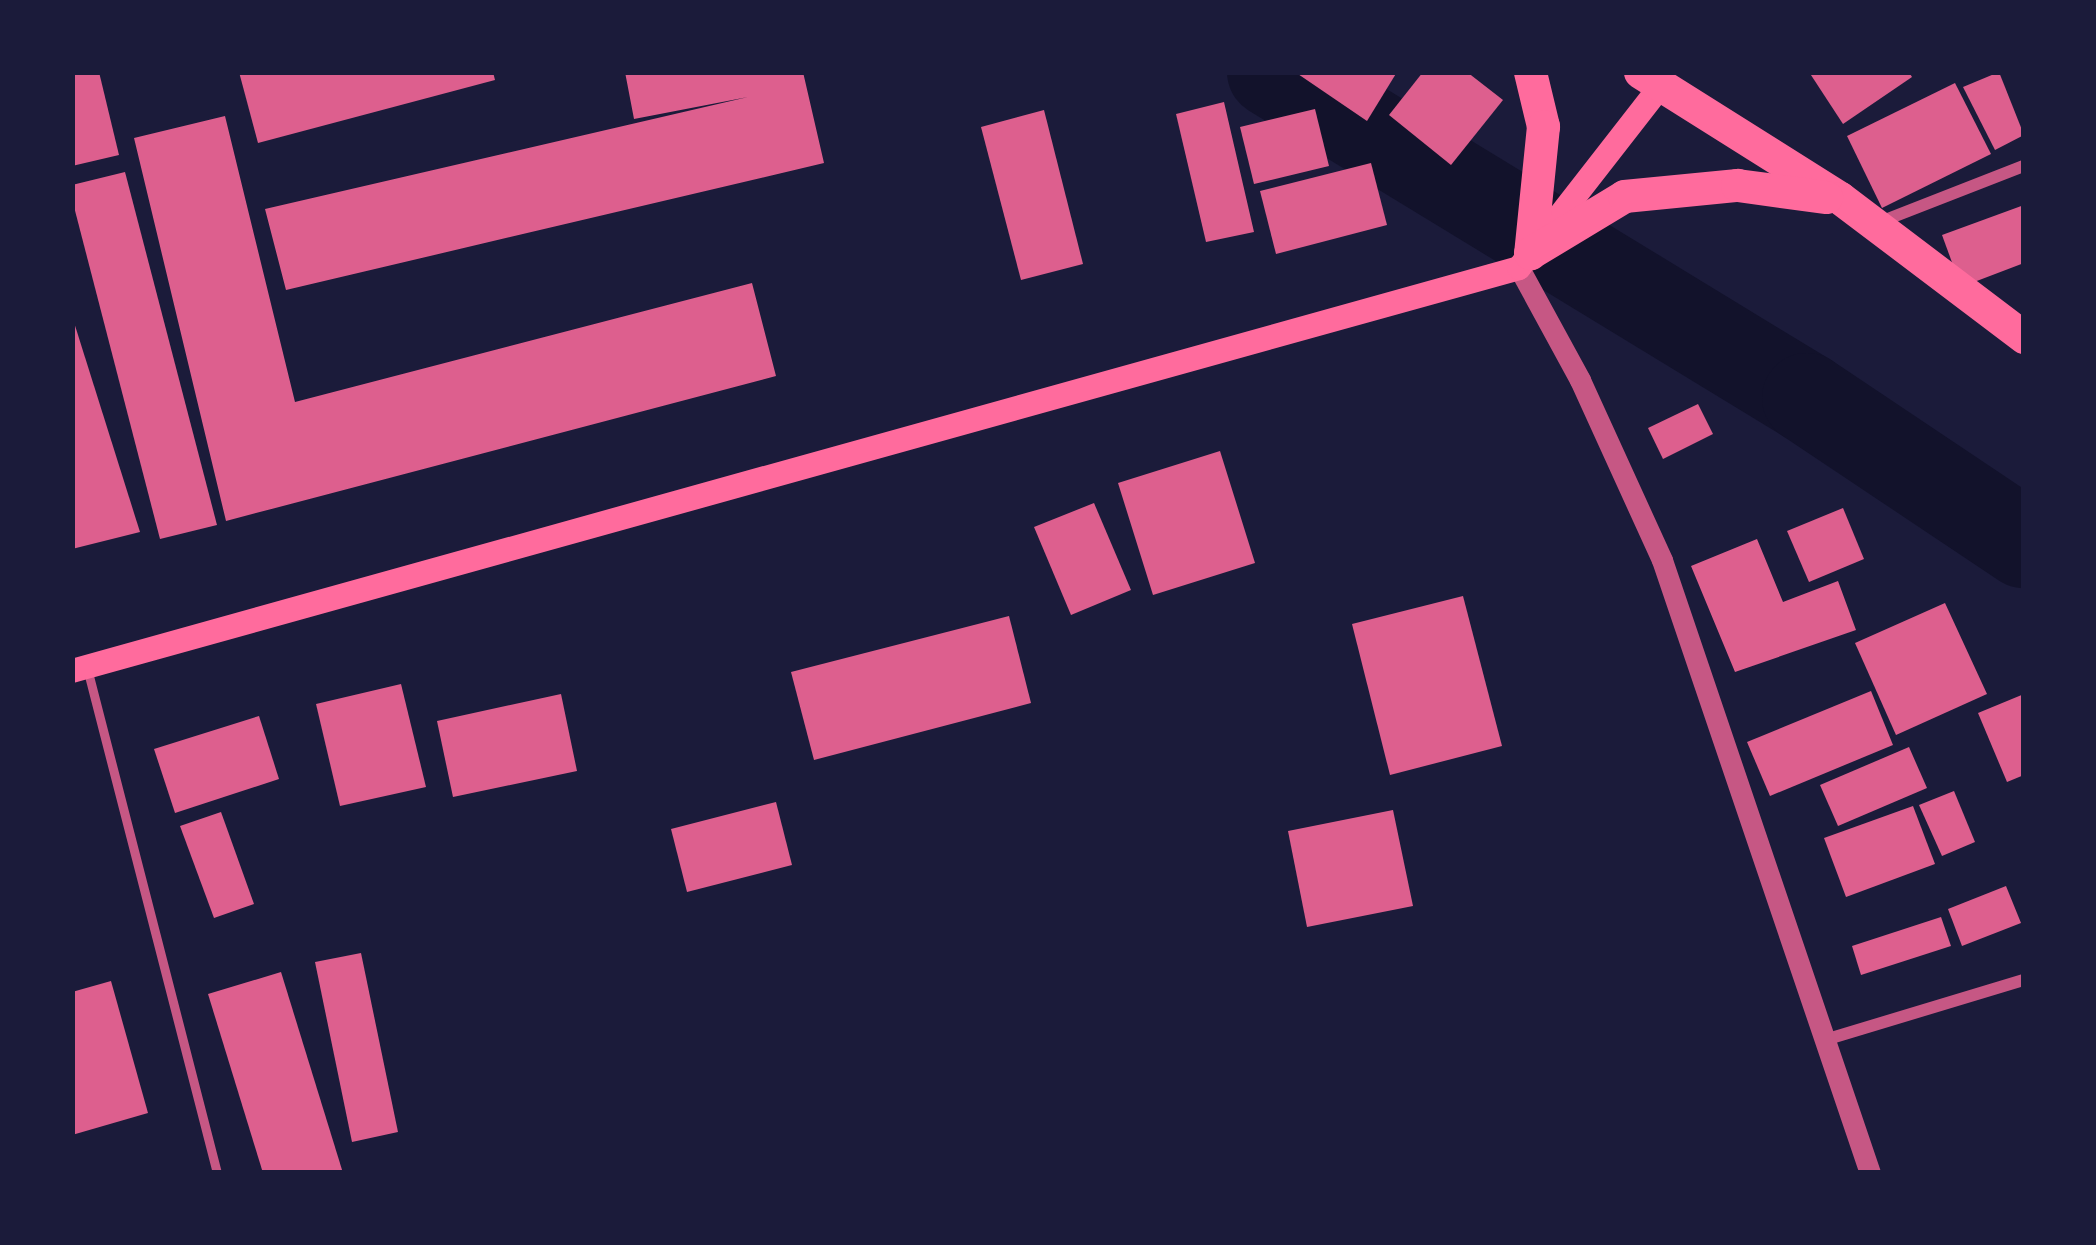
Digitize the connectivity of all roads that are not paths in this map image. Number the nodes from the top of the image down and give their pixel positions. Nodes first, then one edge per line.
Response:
1 (1530, 72) edge
2 (1650, 79) edge
3 (2024, 166) edge
4 (1840, 198) junction
5 (1875, 224) junction
6 (1537, 241) junction
7 (2024, 337) edge
8 (84, 675) edge
9 (2024, 980) edge
10 (1828, 1039) junction
11 (217, 1173) edge
12 (1870, 1173) edge

1 - 6 highway
2 - 4 highway
2 - 6 main road
3 - 5 street
4 - 5 highway
4 - 6 highway
5 - 7 highway
6 - 8 main road
6 - 10 street
8 - 11 lane
9 - 10 street
10 - 12 street

